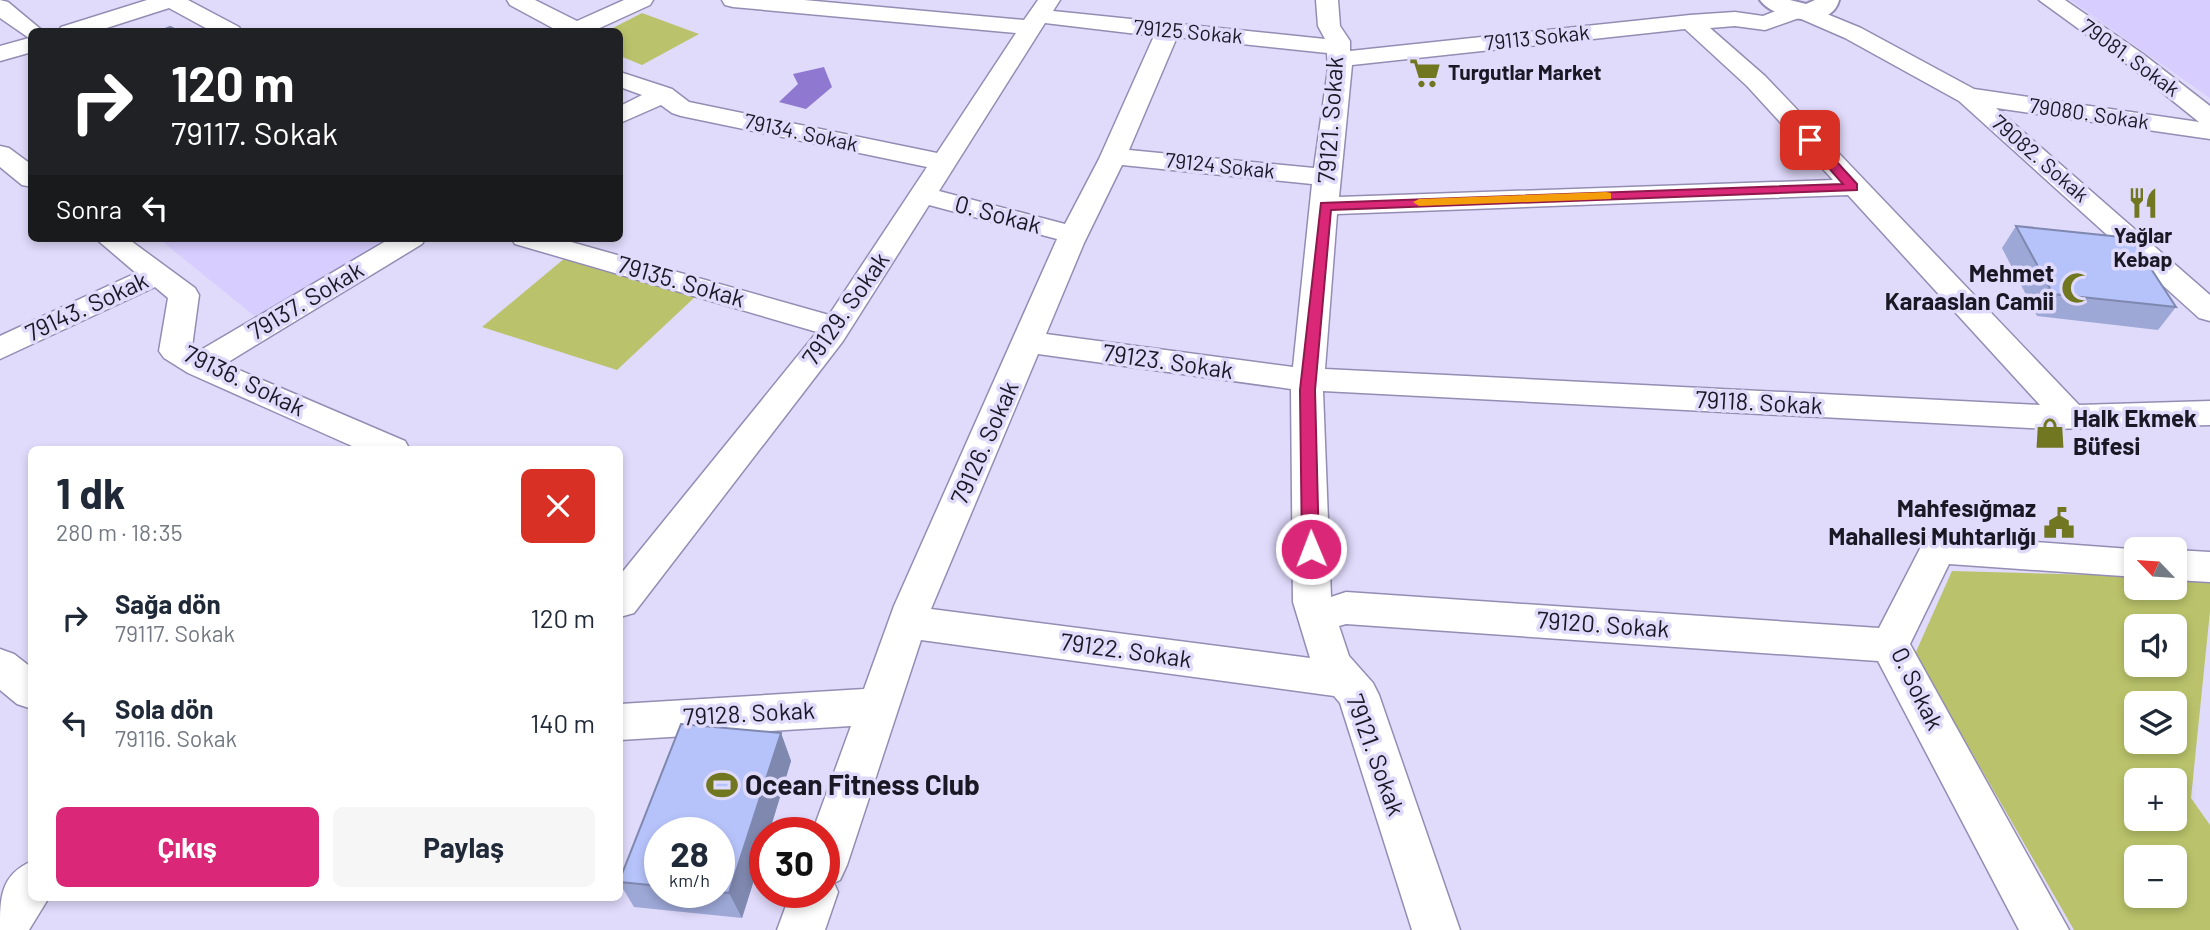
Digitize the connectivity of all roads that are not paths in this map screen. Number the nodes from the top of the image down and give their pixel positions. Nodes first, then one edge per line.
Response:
1 (171, 0) edge
2 (518, 0) edge
3 (642, 0) edge
4 (733, 0) edge
5 (1326, 0) edge
6 (1760, 0) edge
7 (1772, 0) edge
8 (2050, 0) edge
9 (799, 4) edge
10 (0, 7) edge
11 (1813, 7) edge
12 (1040, 15) edge
13 (1735, 19) junction
14 (1690, 22) junction
15 (28, 28) edge
16 (82, 28) edge
17 (224, 28) edge
18 (570, 28) edge
19 (579, 28) edge
20 (1168, 30) junction
21 (28, 45) edge
22 (1338, 53) junction
23 (0, 54) edge
24 (623, 80) edge
25 (663, 94) junction
26 (1968, 96) junction
27 (623, 114) edge
28 (2210, 118) edge
29 (2210, 131) edge
30 (0, 155) edge
31 (1113, 156) junction
32 (943, 162) junction
33 (28, 175) edge
34 (1853, 187) junction
35 (1326, 192) junction
36 (922, 195) junction
37 (1074, 235) junction
38 (118, 242) edge
39 (405, 242) edge
40 (539, 242) edge
41 (158, 274) junction
42 (2210, 311) edge
43 (837, 327) junction
44 (1028, 342) junction
45 (0, 349) edge
46 (199, 365) junction
47 (1308, 379) junction
48 (2210, 413) edge
49 (2071, 416) junction
50 (384, 446) edge
51 (2124, 561) edge
52 (2188, 566) edge
53 (2210, 567) edge
54 (626, 581) edge
55 (1316, 617) junction
56 (907, 622) junction
57 (1890, 645) junction
58 (0, 666) edge
59 (1345, 680) junction
60 (28, 689) edge
61 (879, 706) junction
62 (623, 722) edge
63 (840, 819) edge
64 (28, 889) edge
65 (809, 908) edge
66 (2, 930) edge
67 (801, 930) edge
68 (1436, 930) edge
69 (2045, 930) edge

1 - 16 street
1 - 17 street
2 - 18 street
3 - 19 street
4 - 9 street, 79125 Sokak
5 - 22 street, 79121. Sokak
6 - 13 street
7 - 11 main road
8 - 28 street, 79081. Sokak
9 - 12 street, 79125 Sokak
10 - 15 street
11 - 13 street, 79113 Sokak
11 - 26 street, 79082. Sokak
12 - 20 street, 79125 Sokak
12 - 32 street, 79129. Sokak
13 - 14 street, 79113 Sokak
14 - 22 street, 79113 Sokak
14 - 34 street
20 - 22 street, 79125 Sokak
20 - 31 street, 79126. Sokak
21 - 23 street
22 - 35 street, 79121. Sokak
24 - 25 street
25 - 27 street
25 - 32 street, 79134. Sokak
26 - 29 street, 79080. Sokak
26 - 42 street, 79082. Sokak
30 - 33 street
31 - 35 street, 79124 Sokak
31 - 37 street, 79126. Sokak
32 - 36 street, 79129. Sokak
34 - 35 street, 79124 Sokak
34 - 49 street
35 - 47 street, 79121. Sokak
36 - 37 street, 0. Sokak
36 - 43 street, 79129. Sokak
37 - 44 street, 79126. Sokak
38 - 41 street, 79143. Sokak
39 - 46 street, 79137. Sokak
40 - 43 street, 79135. Sokak
41 - 45 street, 79143. Sokak
41 - 46 street, 79136. Sokak
43 - 54 street, 79129. Sokak
44 - 47 street, 79123. Sokak
44 - 56 street, 79126. Sokak
46 - 50 street, 79136. Sokak
47 - 49 street, 79118. Sokak
47 - 55 street, 79121. Sokak
48 - 49 street, 79118. Sokak
51 - 57 street, 0. Sokak
52 - 53 street
55 - 57 street, 79120. Sokak
55 - 59 street, 79121. Sokak
56 - 59 street, 79122. Sokak
56 - 61 street, 79126. Sokak
57 - 69 street, 0. Sokak
58 - 60 street
59 - 68 street, 79121. Sokak
61 - 62 street, 79128. Sokak
61 - 63 street, 79126. Sokak
64 - 66 street
65 - 67 street

